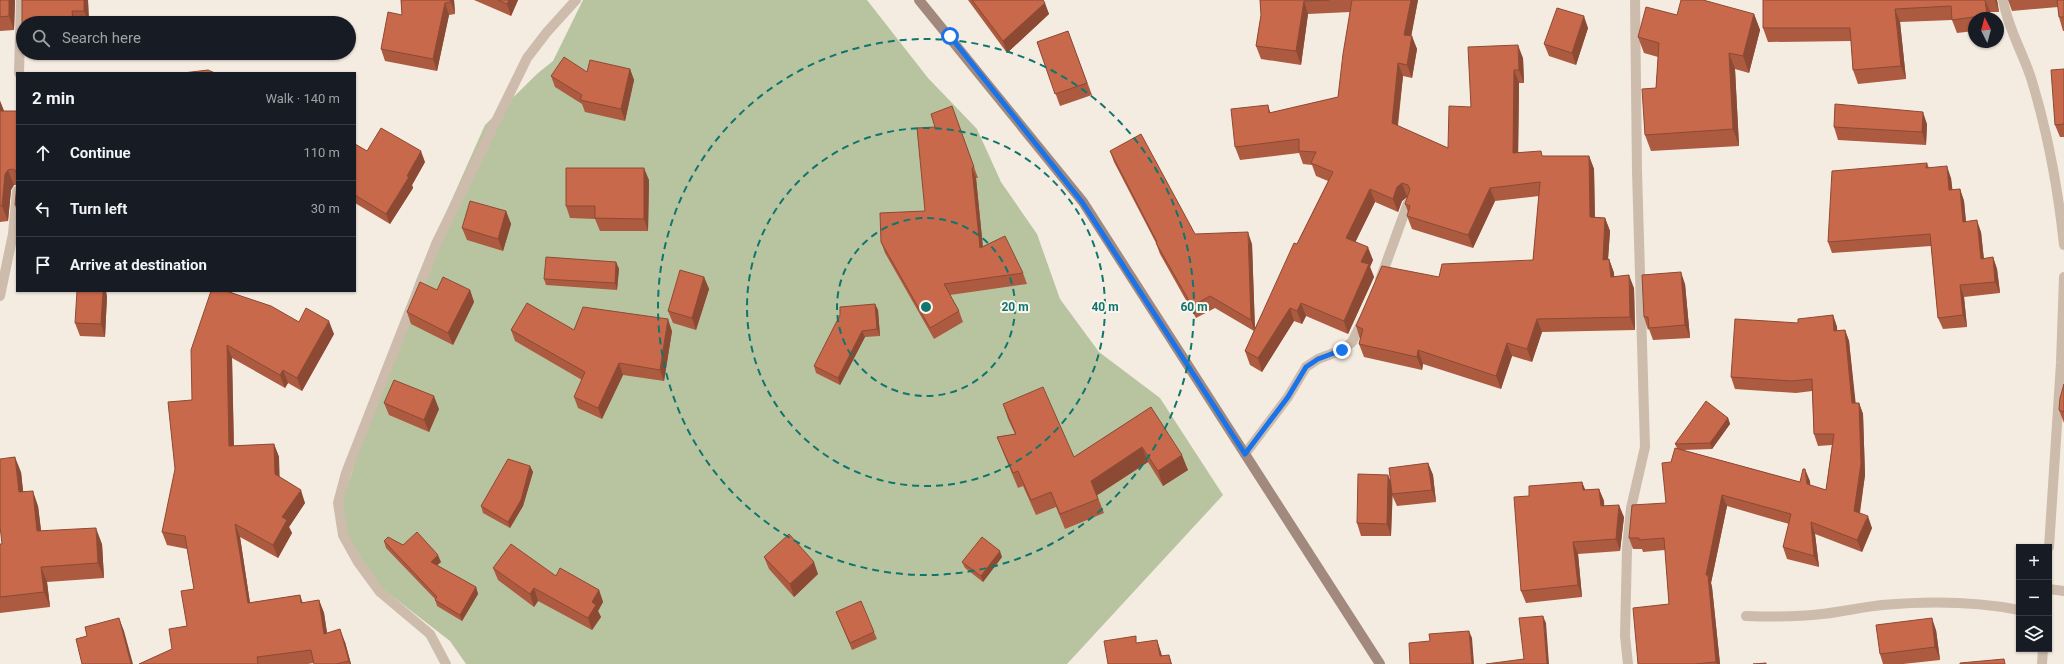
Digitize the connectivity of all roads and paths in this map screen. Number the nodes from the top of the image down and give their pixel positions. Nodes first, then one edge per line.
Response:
1 (22, 0) edge
2 (576, 0) edge
3 (919, 0) edge
4 (1635, 0) edge
5 (2003, 0) edge
6 (21, 16) edge
7 (20, 60) edge
8 (19, 72) edge
9 (1408, 203) edge
10 (16, 206) edge
11 (2064, 245) edge
12 (2064, 277) edge
13 (1377, 287) edge
14 (0, 296) edge
15 (1368, 309) edge
16 (1245, 454) junction
17 (2049, 544) edge
18 (2052, 589) edge
19 (2064, 591) edge
20 (2016, 609) edge
21 (1746, 616) dead end
22 (2043, 652) edge
23 (446, 664) edge
24 (1380, 664) edge
25 (1628, 664) edge
26 (2042, 664) edge

1 - 6 street
2 - 23 street
3 - 16 main road
4 - 25 street
5 - 11 street
7 - 8 street
9 - 13 street
10 - 14 street
12 - 17 street
15 - 16 street
16 - 24 main road
18 - 19 street
20 - 21 street
22 - 26 street

